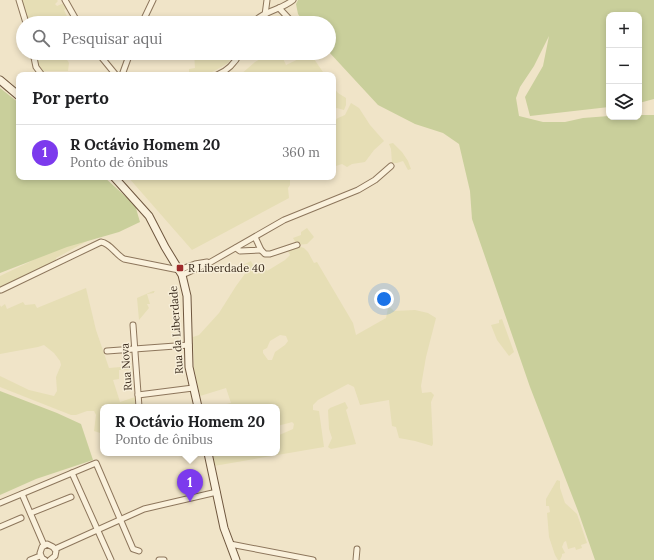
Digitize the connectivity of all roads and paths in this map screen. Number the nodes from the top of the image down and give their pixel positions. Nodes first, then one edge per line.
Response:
1 (19, 0) edge
2 (65, 0) edge
3 (153, 0) edge
4 (267, 0) edge
5 (293, 0) edge
6 (279, 8) junction
7 (265, 14) junction
8 (24, 16) edge
9 (74, 16) edge
10 (145, 16) edge
11 (262, 16) edge
12 (286, 16) edge
13 (34, 60) edge
14 (104, 60) edge
15 (127, 60) edge
16 (235, 60) edge
17 (40, 72) edge
18 (114, 72) edge
19 (123, 72) edge
20 (221, 72) edge
21 (0, 80) edge
22 (16, 93) edge
23 (391, 166) dead end
24 (117, 180) edge
25 (255, 237) junction
26 (297, 245) dead end
27 (236, 248) junction
28 (261, 250) junction
29 (181, 272) junction
30 (1, 290) dead end
31 (133, 325) dead end
32 (188, 345) junction
33 (134, 349) junction
34 (107, 351) dead end
35 (193, 388) junction
36 (138, 394) junction
37 (139, 404) edge
38 (197, 404) edge
39 (209, 456) edge
40 (72, 473) junction
41 (217, 492) junction
42 (22, 494) junction
43 (71, 497) dead end
44 (0, 503) edge
45 (31, 513) junction
46 (21, 518) dead end
47 (119, 519) junction
48 (0, 527) edge
49 (98, 529) junction
50 (230, 544) junction
51 (44, 545) junction
52 (55, 549) junction
53 (357, 549) dead end
54 (139, 551) dead end
55 (40, 556) junction
56 (30, 560) edge
57 (45, 560) edge
58 (50, 560) edge
59 (111, 560) edge
60 (159, 560) edge
61 (164, 560) edge
62 (236, 560) edge
63 (313, 560) edge
64 (356, 560) edge

1 - 8 street
2 - 9 street
3 - 10 street
4 - 7 street
5 - 6 street
6 - 7 street
6 - 12 street
7 - 11 street
13 - 17 street
14 - 18 street
15 - 19 street
16 - 20 street
21 - 22 street
23 - 25 street
24 - 29 street, Rua da Liberdade
25 - 27 street
25 - 28 street
26 - 28 street
27 - 28 street
27 - 29 street
29 - 30 street
29 - 32 street, Rua da Liberdade
31 - 33 street, Rua Nova
32 - 33 street
32 - 35 street, Rua da Liberdade
33 - 34 street
33 - 36 street, Rua Nova
35 - 36 street
35 - 38 street, Rua da Liberdade
36 - 37 street, Rua Nova
39 - 41 street
40 - 42 street
40 - 47 street
40 - 49 street
41 - 47 street
41 - 50 street
42 - 44 street
42 - 45 street
43 - 45 street
45 - 51 street
46 - 48 street
47 - 49 street
47 - 54 street
49 - 52 street
49 - 59 street
50 - 62 street
50 - 63 street
51 - 52 street
51 - 55 street
52 - 58 street
53 - 64 street
55 - 56 street
55 - 57 street
60 - 61 street

